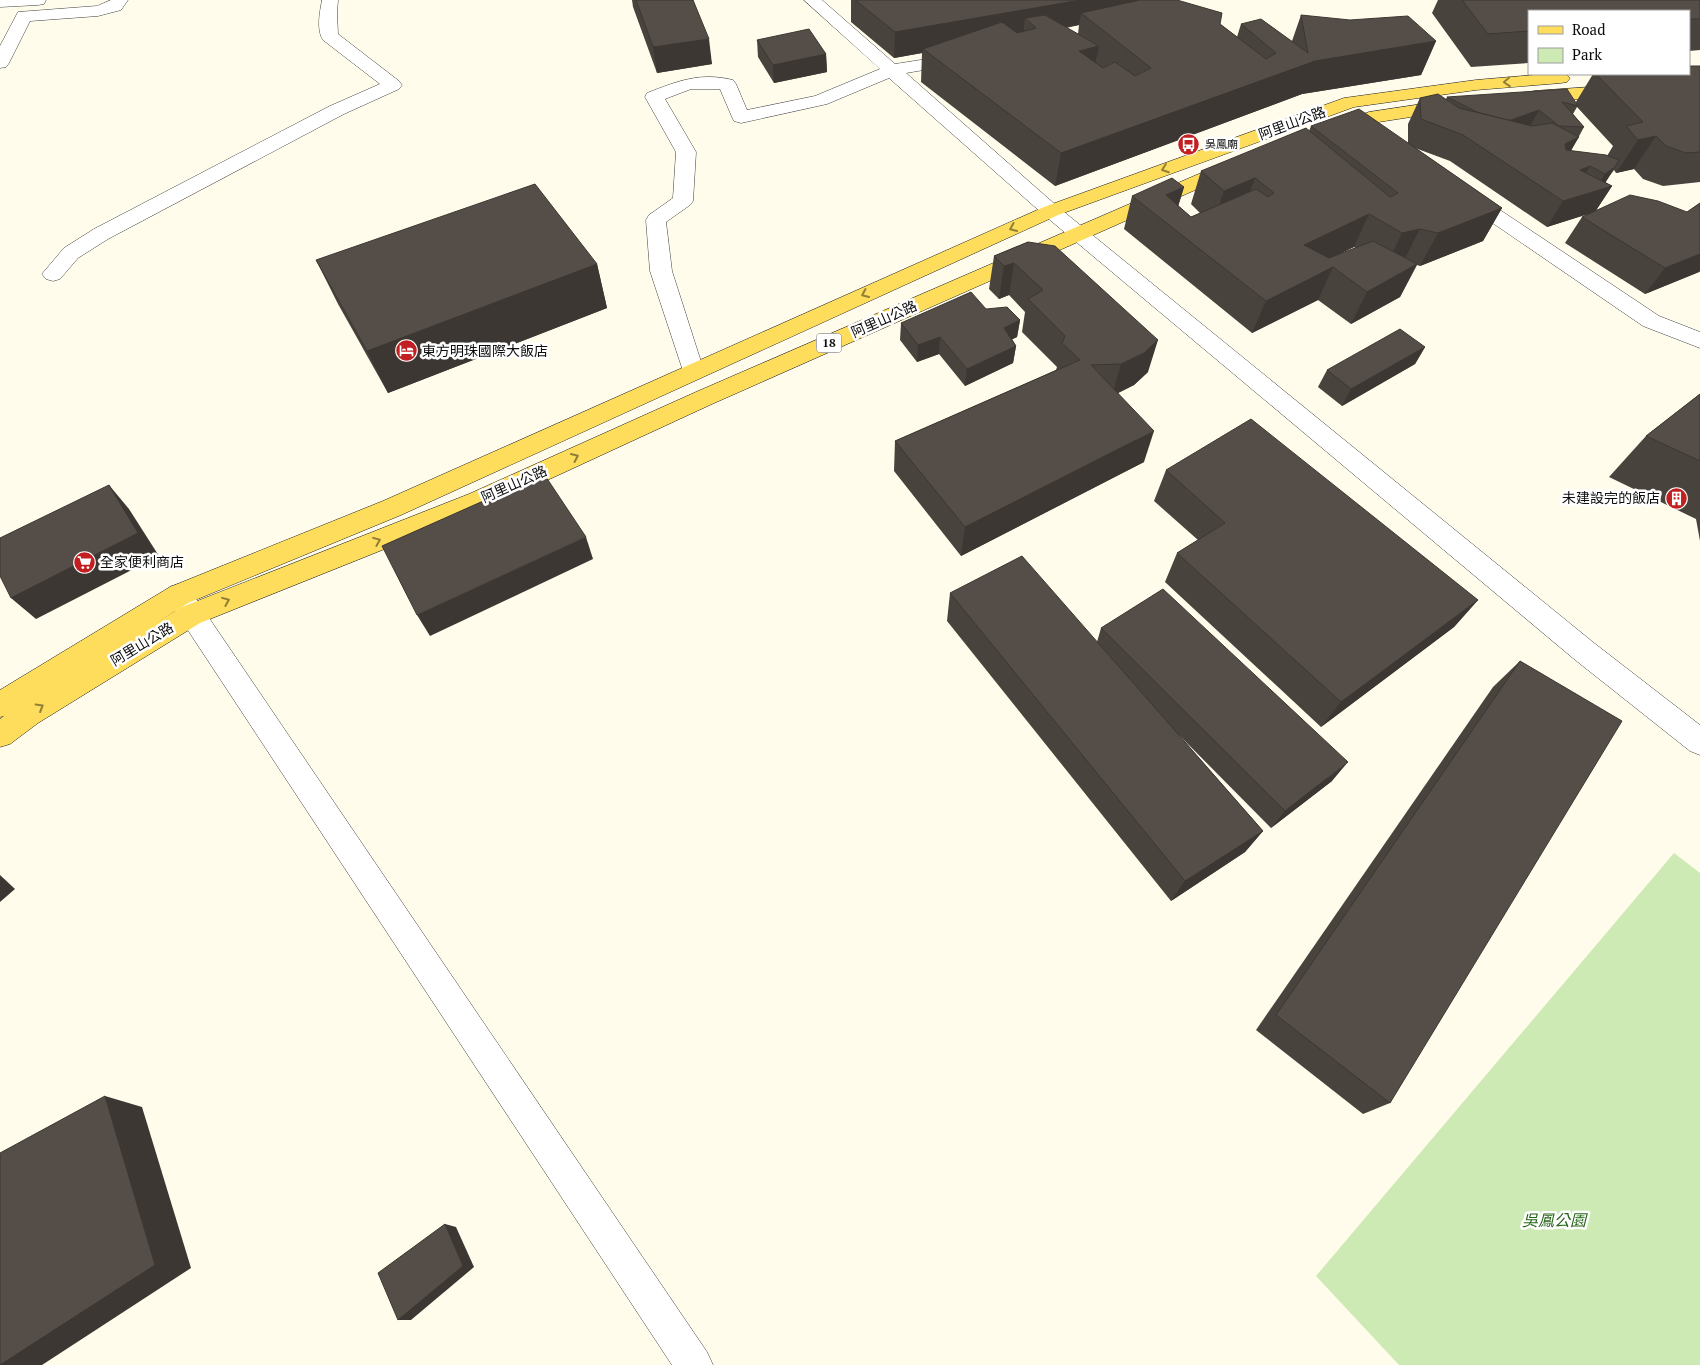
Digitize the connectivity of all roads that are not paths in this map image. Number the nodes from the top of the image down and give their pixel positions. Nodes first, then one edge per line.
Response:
1 (38, 0) edge
2 (120, 0) edge
3 (330, 0) edge
4 (812, 0) edge
5 (0, 2) edge
6 (977, 56) edge
7 (0, 63) edge
8 (893, 70) junction
9 (1611, 75) edge
10 (1642, 89) edge
11 (1351, 102) junction
12 (1369, 118) junction
13 (1391, 137) edge
14 (1453, 187) edge
15 (1052, 211) junction
16 (1080, 233) junction
17 (54, 274) dead end
18 (1700, 340) edge
19 (693, 371) junction
20 (185, 605) junction
21 (0, 705) edge
22 (0, 735) edge
23 (1700, 742) edge
24 (694, 1365) edge

1 - 5 street
2 - 7 street
3 - 17 street
4 - 8 street
6 - 8 street
8 - 15 street
8 - 19 street
9 -> 11 main road, 阿里山公路 / 18
10 - 12 main road, 阿里山公路 / 18
11 - 12 street
11 -> 15 main road, 阿里山公路 / 18
12 - 13 street
12 - 16 main road, 阿里山公路 / 18
14 - 18 street
15 - 16 street
15 -> 19 main road, 阿里山公路 / 18
20 -> 16 main road, 阿里山公路 / 18
16 - 23 street
19 - 20 main road, 阿里山公路 / 18
20 - 21 main road, 阿里山公路 / 18
22 -> 20 main road, 阿里山公路 / 18
20 - 24 street

